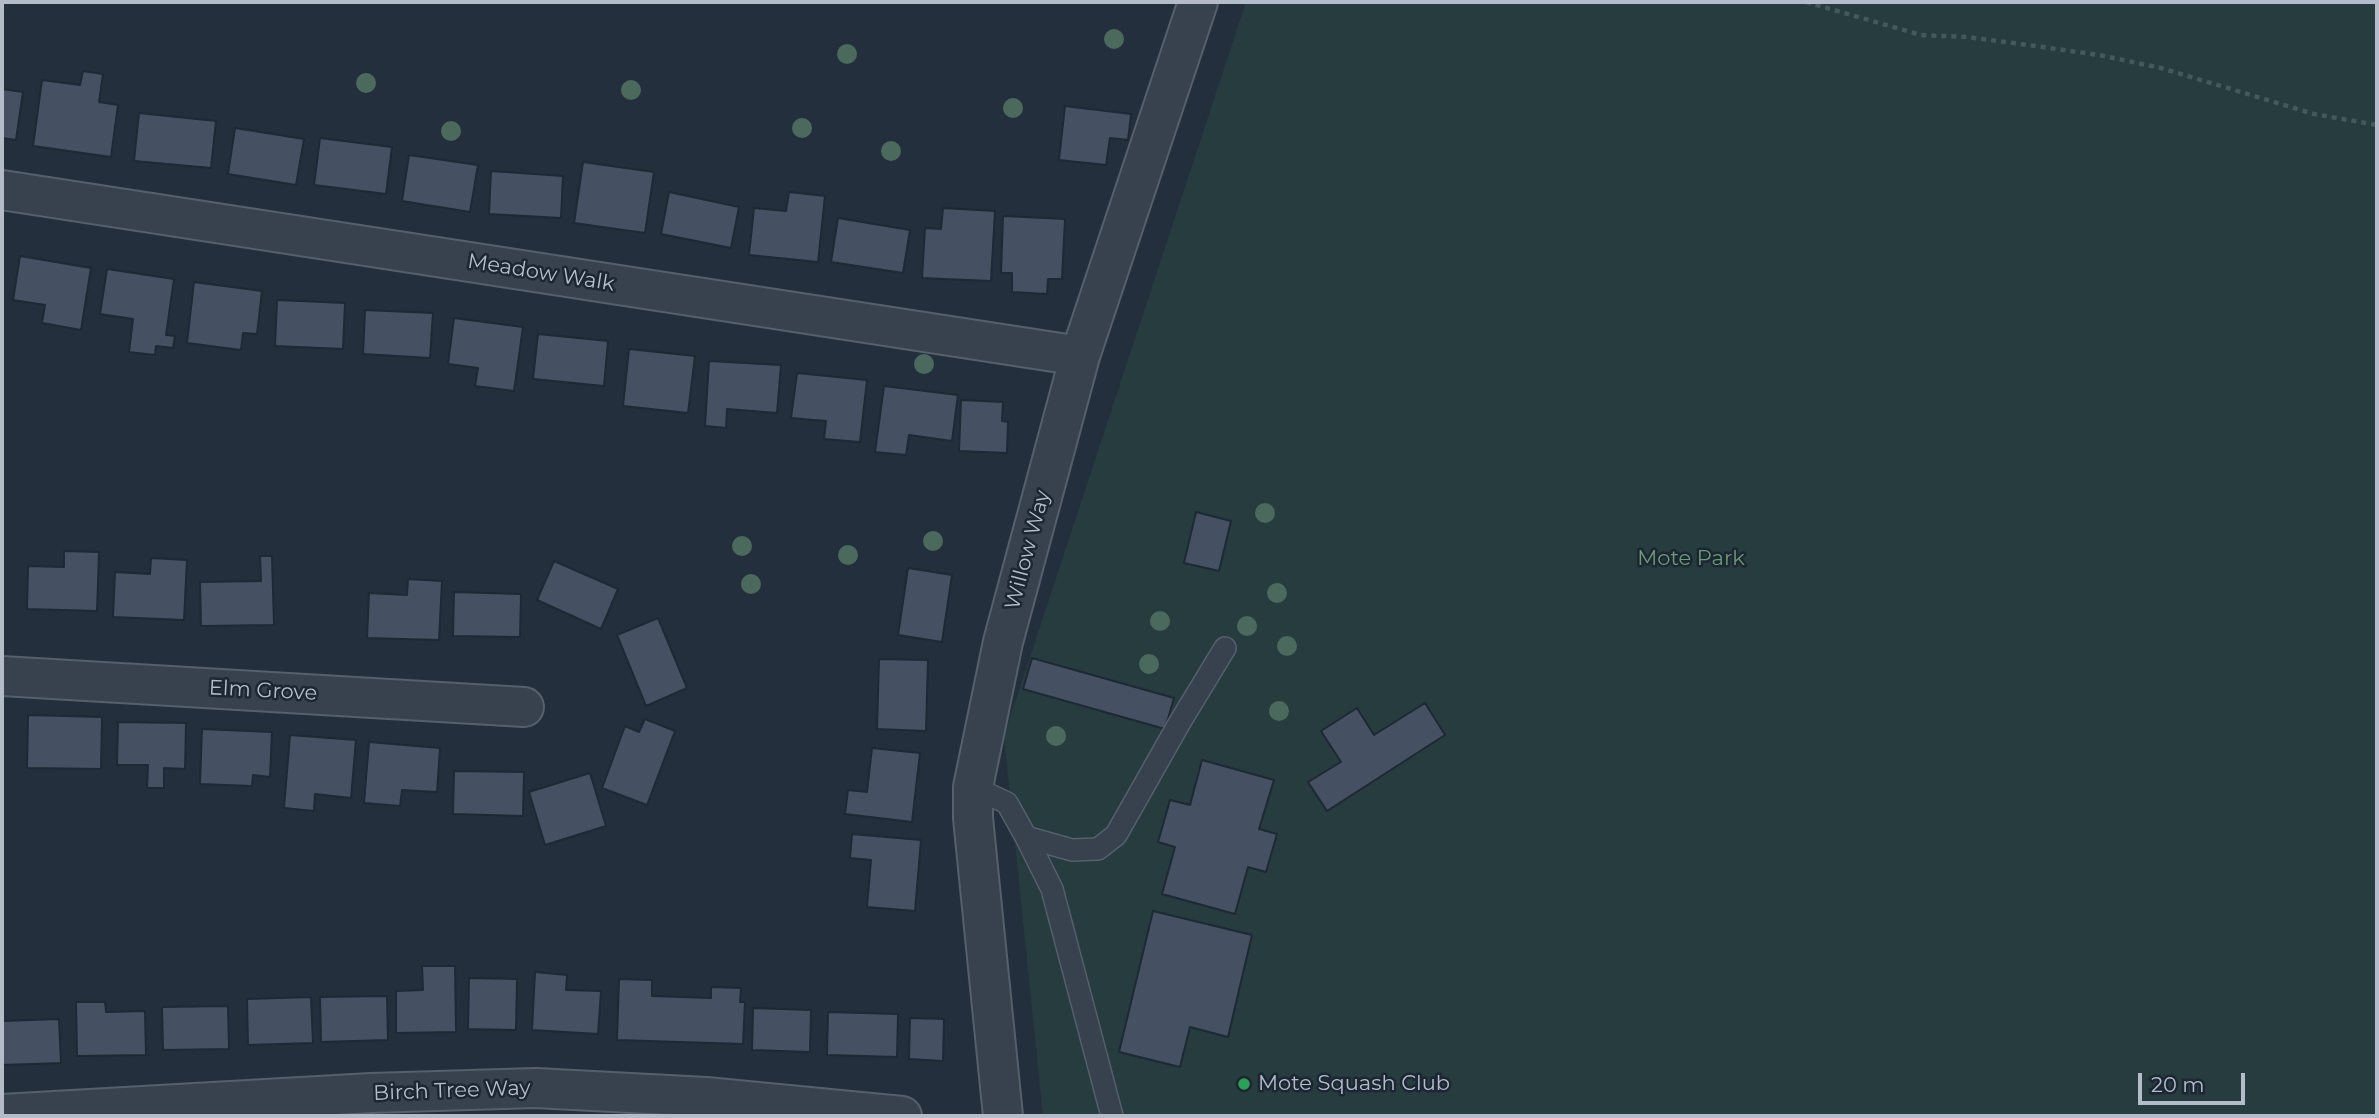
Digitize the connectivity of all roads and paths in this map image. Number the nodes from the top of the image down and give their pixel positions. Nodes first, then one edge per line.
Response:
1 (1198, 2) edge
2 (1806, 2) edge
3 (2377, 125) edge
4 (2, 190) edge
5 (1080, 356) junction
6 (1224, 648) dead end
7 (2, 676) edge
8 (524, 707) dead end
9 (973, 787) junction
10 (1027, 837) junction
11 (2, 1114) edge
12 (902, 1116) edge
13 (1003, 1116) edge
14 (1112, 1116) edge

1 - 5 street, Willow Way
2 - 3 path
4 - 5 street, Meadow Walk
5 - 9 street, Willow Way
6 - 10 lane
7 - 8 street, Elm Grove
9 - 10 lane
9 - 13 street, Willow Way
10 - 14 lane
11 - 12 street, Birch Tree Way

